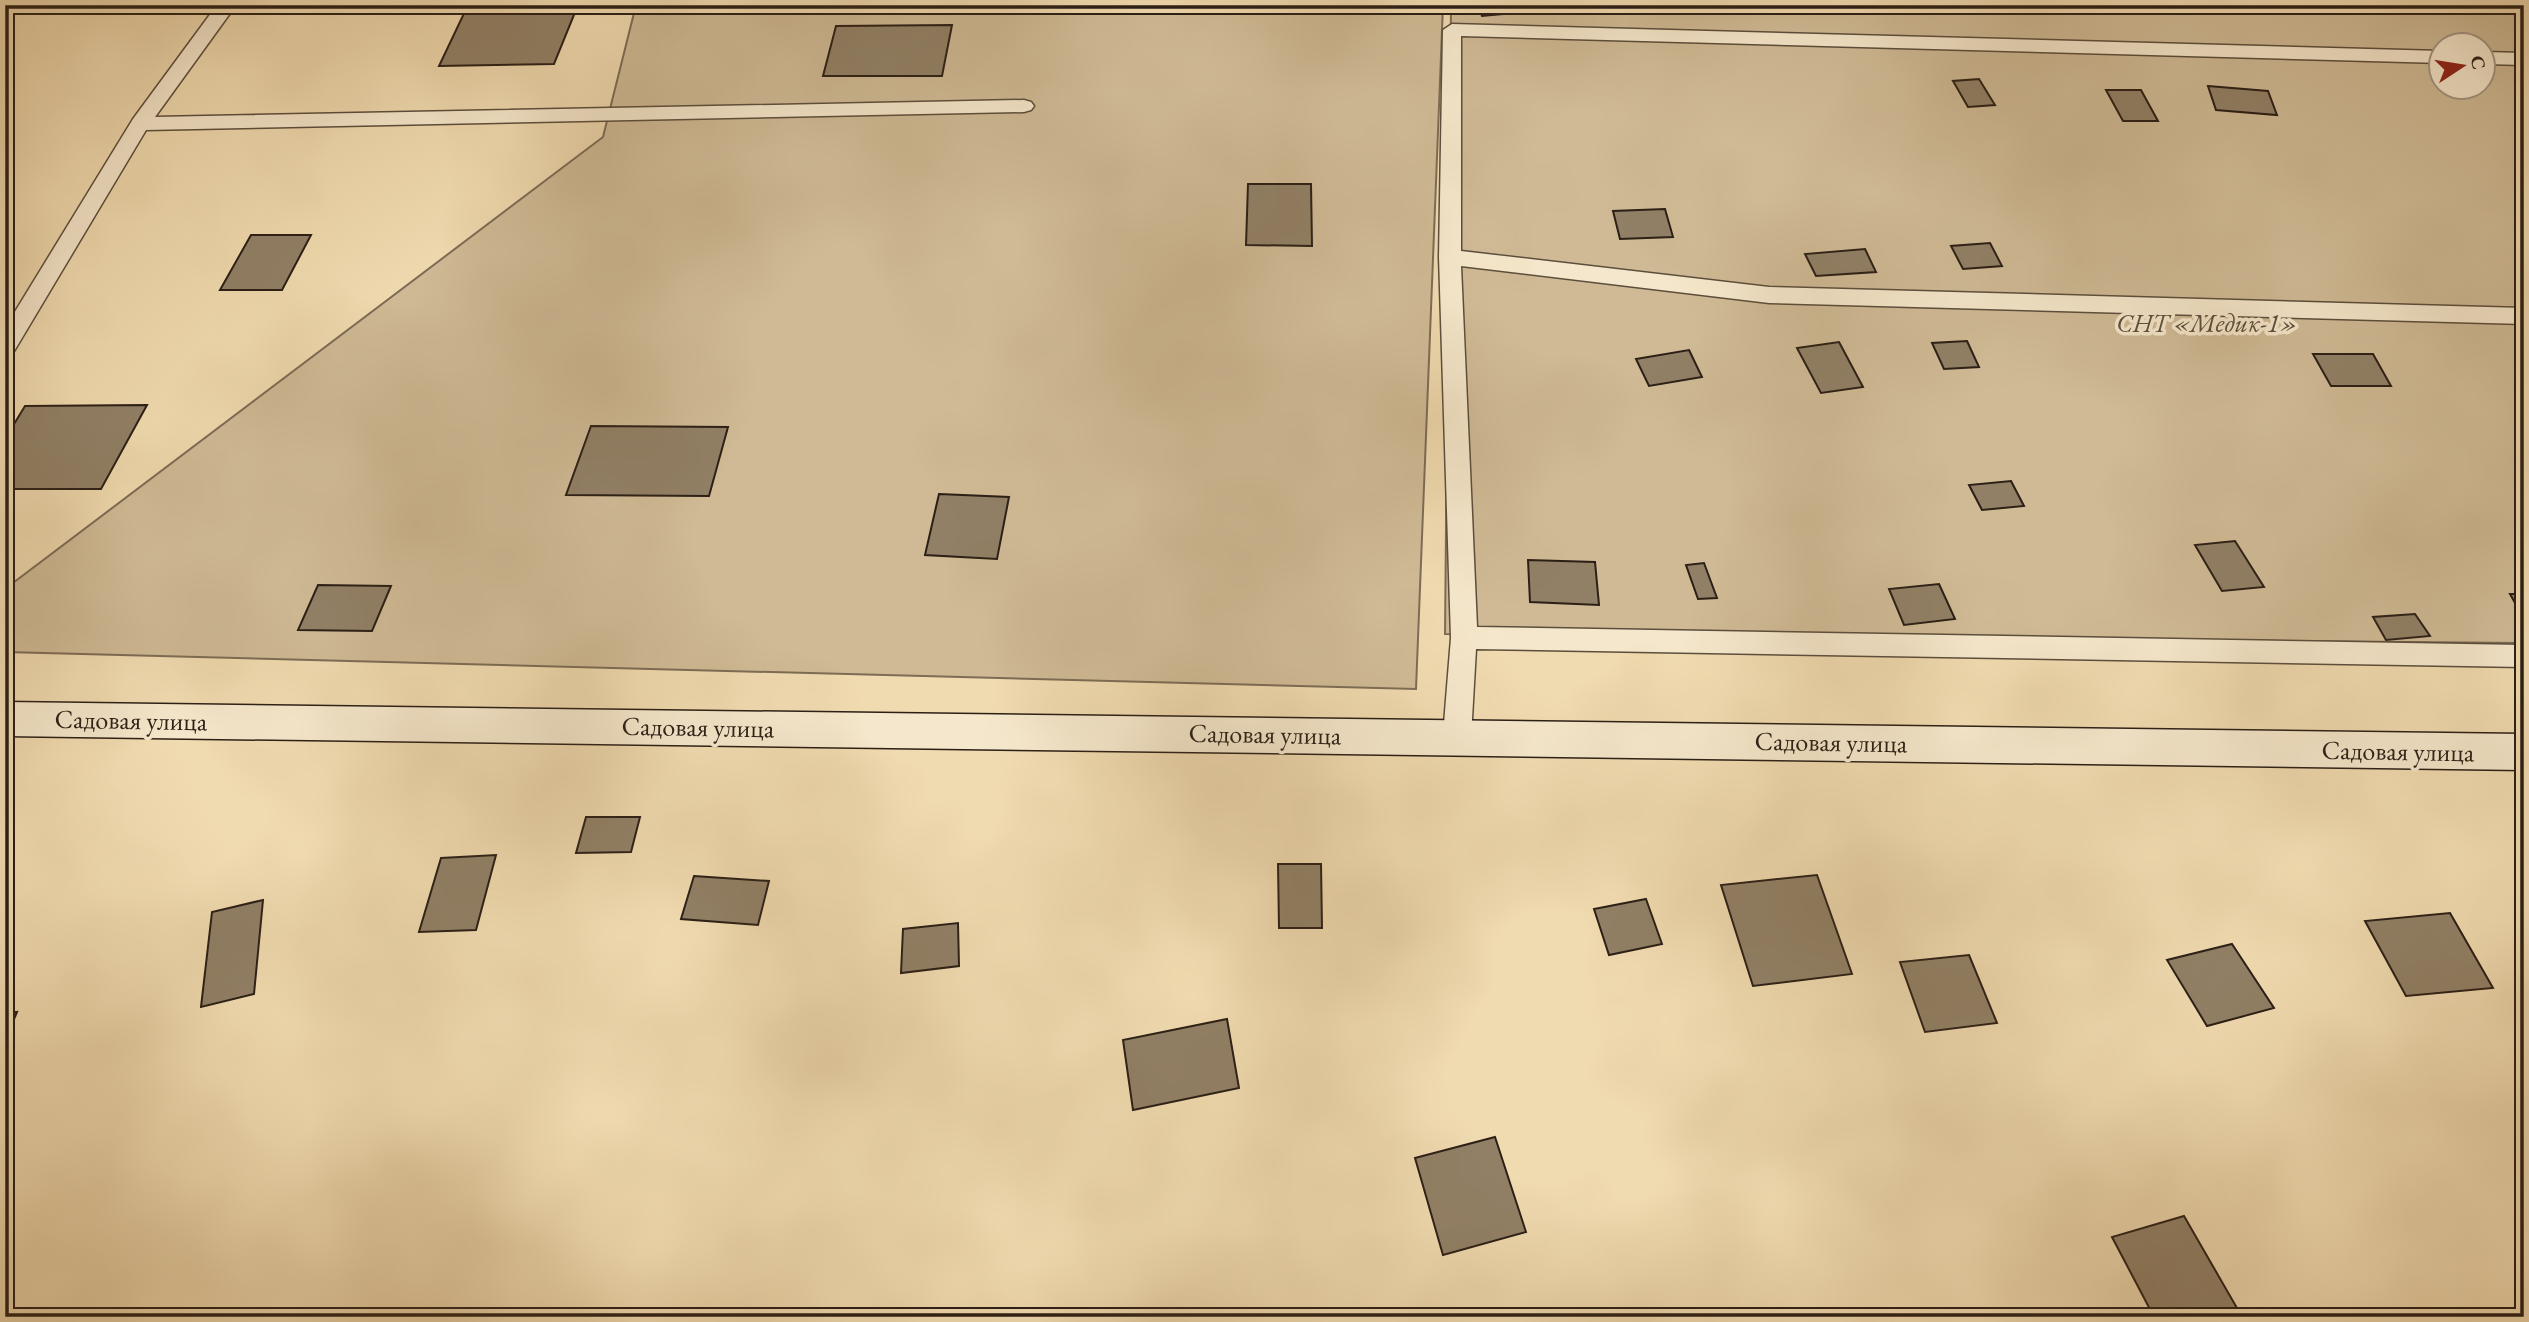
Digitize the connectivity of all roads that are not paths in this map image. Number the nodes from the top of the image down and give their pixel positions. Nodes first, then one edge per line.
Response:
1 (227, 5) edge
2 (2428, 57) edge
3 (2498, 58) edge
4 (2524, 59) edge
5 (1024, 106) dead end
6 (140, 124) junction
7 (1450, 257) junction
8 (2524, 316) edge
9 (5, 347) edge
10 (1464, 638) junction
11 (2524, 656) edge
12 (5, 719) edge
13 (1457, 736) junction
14 (2524, 752) edge

1 - 6 lane
2 - 7 lane
3 - 4 lane
5 - 6 lane
6 - 9 lane
7 - 8 lane
7 - 10 lane
10 - 11 lane
10 - 13 lane
12 - 13 street, Садовая улица
13 - 14 street, Садовая улица

